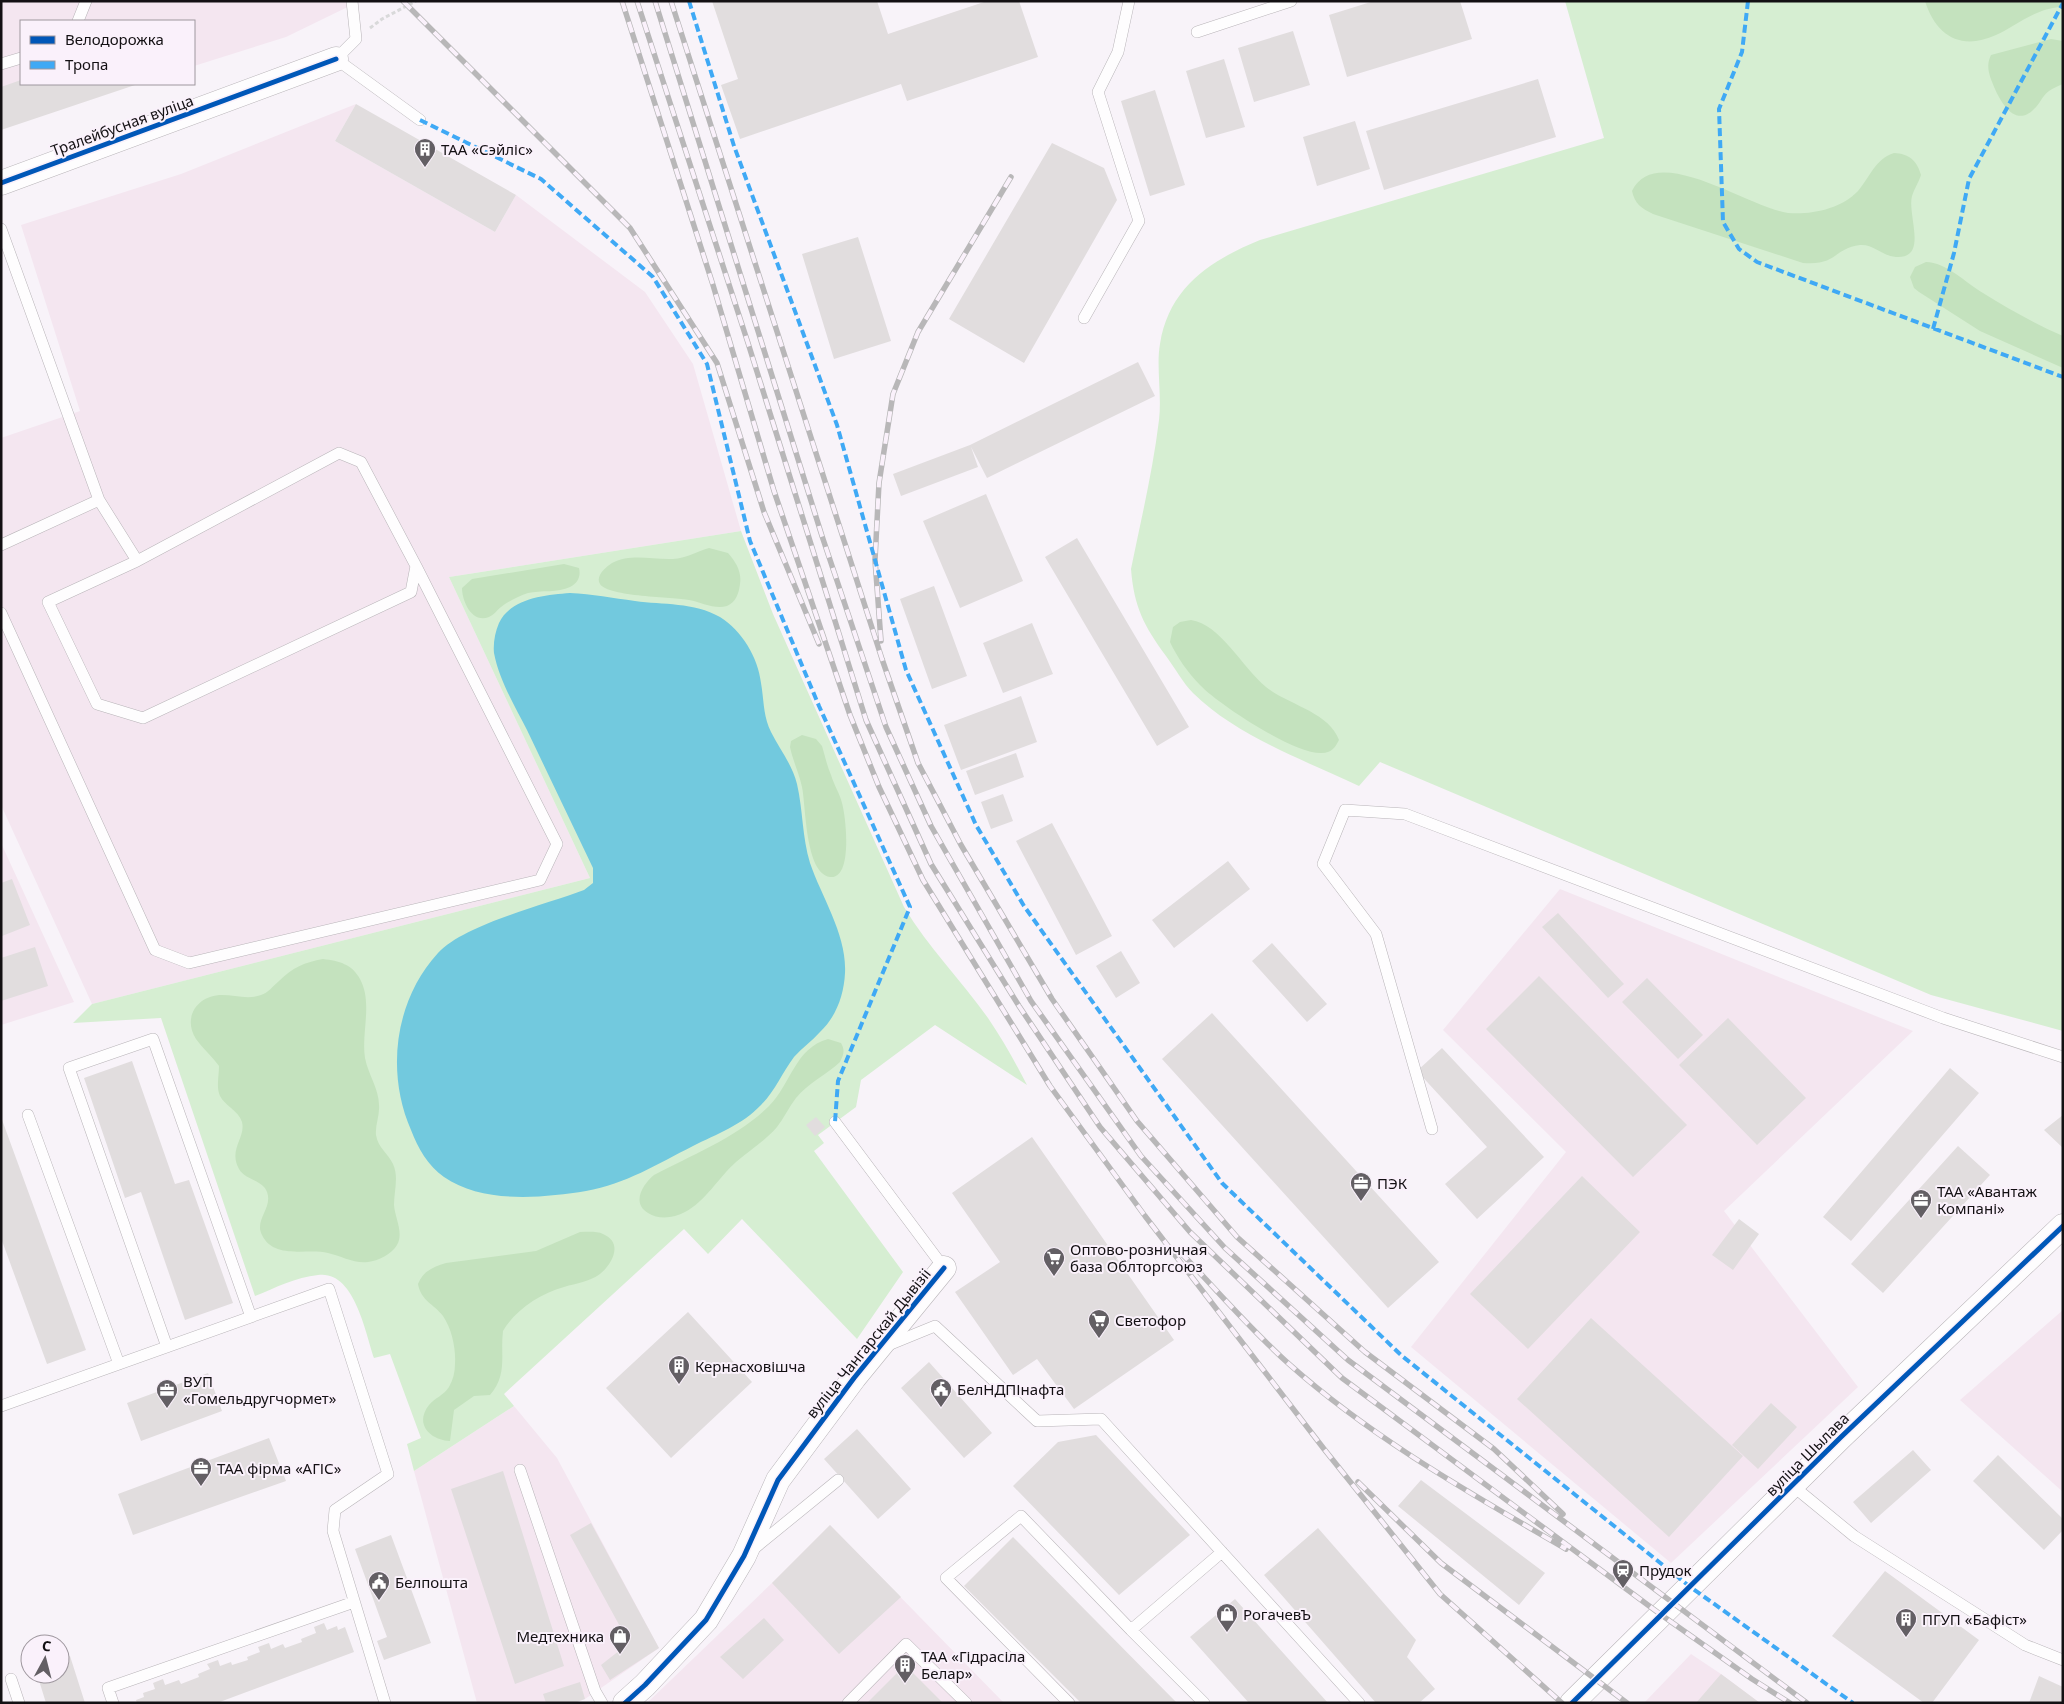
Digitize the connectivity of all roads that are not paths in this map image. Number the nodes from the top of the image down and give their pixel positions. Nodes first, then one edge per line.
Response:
1 (86, 1) edge
2 (352, 1) edge
3 (1129, 1) edge
4 (1291, 1) edge
5 (78, 20) edge
6 (1197, 32) dead end
7 (20, 58) edge
8 (336, 59) junction
9 (1, 64) edge
10 (420, 120) dead end
11 (1, 184) edge
12 (1, 229) edge
13 (1084, 318) dead end
14 (98, 500) junction
15 (1, 545) edge
16 (136, 559) junction
17 (416, 566) junction
18 (1, 613) edge
19 (2063, 1057) edge
20 (28, 1115) dead end
21 (835, 1122) dead end
22 (1432, 1129) dead end
23 (2063, 1226) edge
24 (944, 1268) joint
25 (251, 1317) junction
26 (167, 1347) junction
27 (879, 1349) junction
28 (119, 1364) junction
29 (1, 1406) edge
30 (520, 1470) dead end
31 (838, 1480) dead end
32 (1793, 1486) junction
33 (1222, 1552) junction
34 (744, 1556) junction
35 (354, 1602) junction
36 (1130, 1630) junction
37 (2063, 1660) edge
38 (11, 1679) dead end
39 (18, 1703) edge
40 (113, 1703) edge
41 (386, 1703) edge
42 (602, 1703) edge
43 (625, 1703) edge
44 (848, 1703) edge
45 (966, 1703) edge
46 (1068, 1703) edge
47 (1204, 1703) edge
48 (1360, 1703) edge
49 (1572, 1703) edge

1 - 5 lane
2 - 8 lane
3 - 13 lane
4 - 6 lane
7 - 9 lane
8 - 10 lane
8 - 11 street, Тралейбусная вуліца
12 - 14 lane
14 - 15 lane
14 - 16 lane
16 - 17 lane
16 - 17 lane
17 - 18 lane
19 - 22 lane
20 - 28 lane
21 - 24 lane
23 - 32 street, вуліца Шылава
24 - 27 street, вуліца Чангарскай Дывізіі
25 - 26 lane
25 - 26 lane
25 - 35 lane
26 - 28 lane
27 - 33 lane
27 - 34 street, вуліца Чангарскай Дывізіі
28 - 29 lane
30 - 42 lane
31 - 34 lane
32 - 37 lane
32 - 49 street, вуліца Шылава
33 - 36 lane
33 - 48 lane
34 - 43 street, вуліца Чангарскай Дывізіі
35 - 40 lane
35 - 41 lane
36 - 46 lane
36 - 47 lane
38 - 39 lane
44 - 45 lane

